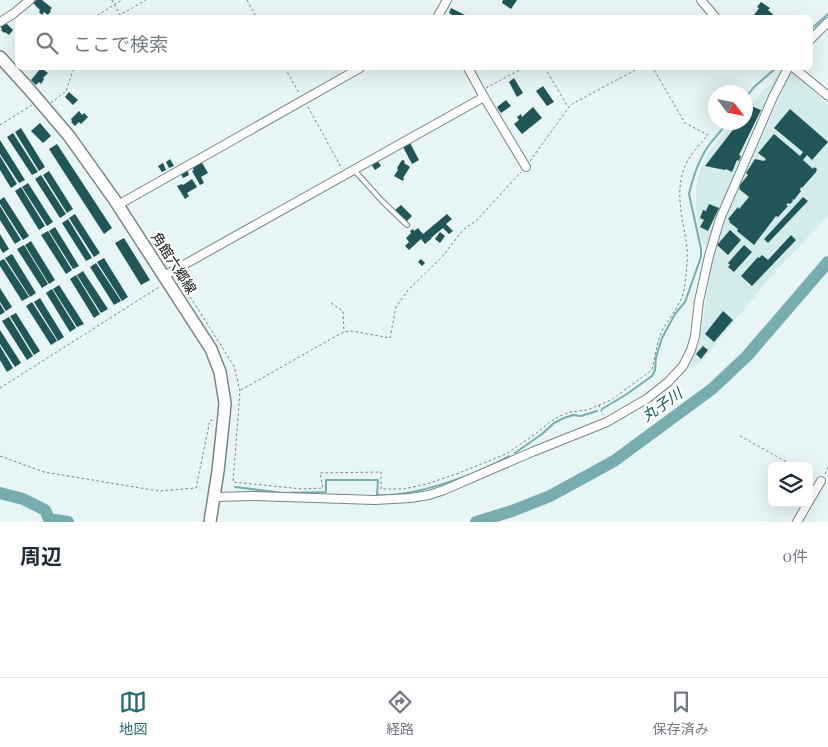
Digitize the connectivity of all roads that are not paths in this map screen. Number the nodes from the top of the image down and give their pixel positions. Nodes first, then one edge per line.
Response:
1 (30, 0) edge
2 (447, 0) edge
3 (701, 0) edge
4 (440, 15) edge
5 (714, 15) edge
6 (0, 22) edge
7 (828, 22) edge
8 (813, 37) edge
9 (0, 57) edge
10 (356, 70) edge
11 (469, 70) edge
12 (787, 70) edge
13 (796, 70) edge
14 (482, 94) junction
15 (828, 96) edge
16 (526, 167) road end
17 (354, 170) junction
18 (118, 205) junction
19 (407, 225) dead end
20 (166, 279) junction
21 (821, 481) dead end
22 (813, 495) edge
23 (214, 497) junction
24 (806, 507) edge
25 (210, 522) edge
26 (797, 522) edge

1 - 6 street
2 - 4 street
3 - 5 street
7 - 8 street
9 - 18 main road, 角館六郷線
10 - 18 street
11 - 14 street
12 - 23 street
13 - 15 street
14 - 16 street
14 - 17 street
17 - 19 lane
17 - 20 street
18 - 20 main road, 角館六郷線
20 - 23 main road, 角館六郷線
21 - 22 street
23 - 25 main road, 角館六郷線
24 - 26 street

